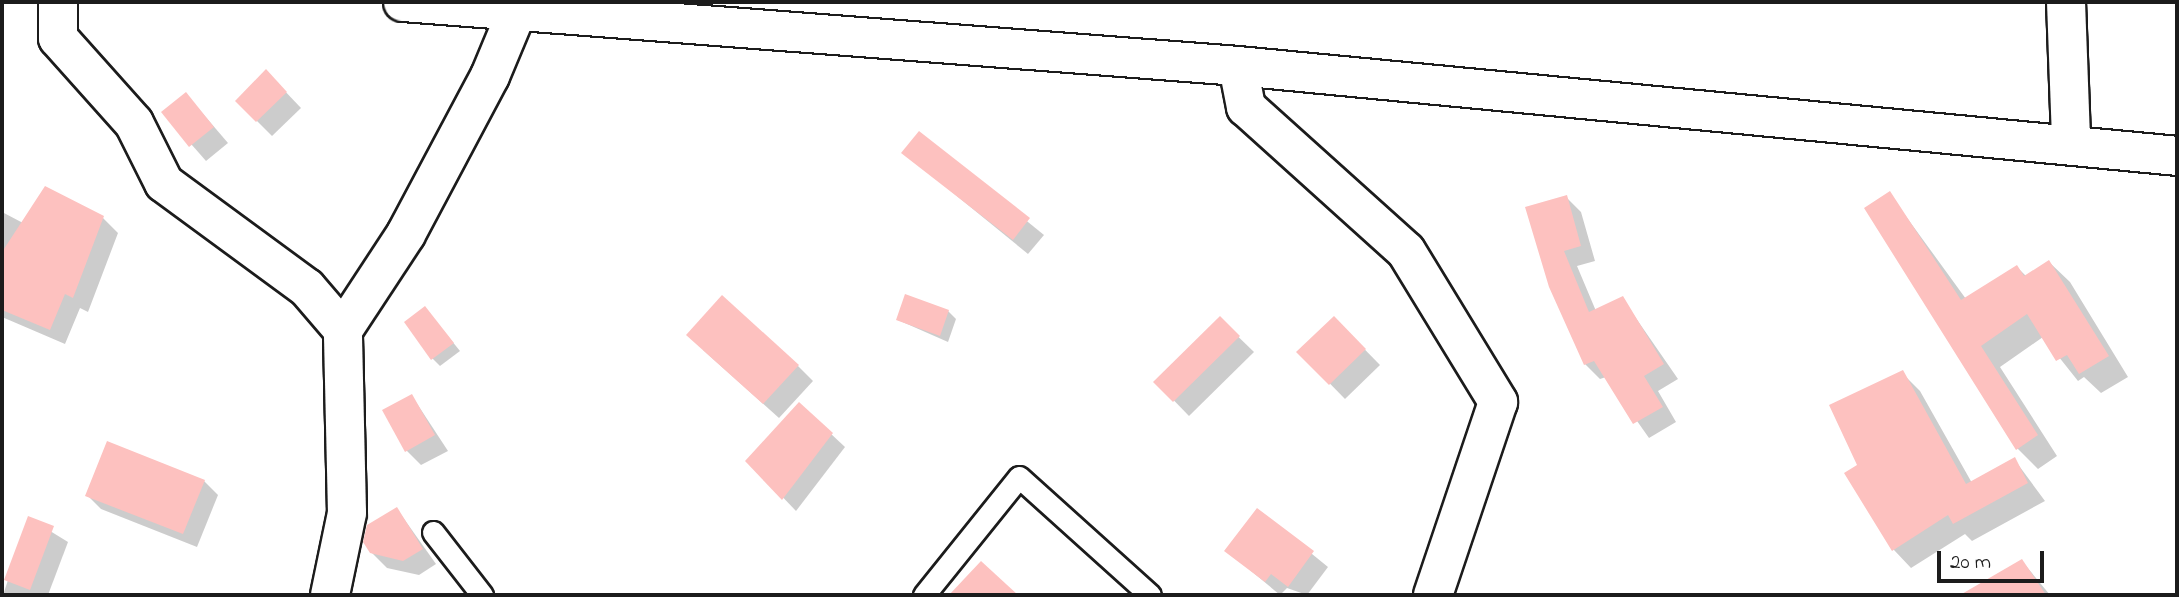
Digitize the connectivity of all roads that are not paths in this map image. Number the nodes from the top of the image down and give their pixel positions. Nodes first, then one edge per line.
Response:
1 (58, 2) edge
2 (403, 2) edge
3 (2066, 2) edge
4 (516, 6) edge
5 (1238, 66) junction
6 (2071, 141) junction
7 (2177, 156) edge
8 (343, 330) junction
9 (433, 532) dead end
10 (330, 595) edge
11 (482, 595) edge
12 (924, 595) edge
13 (1150, 595) edge
14 (1433, 595) edge

1 - 8 street
2 - 4 street
3 - 6 street
4 - 5 street
4 - 8 street
5 - 6 street
5 - 14 street
6 - 7 street
8 - 10 street
9 - 11 lane
12 - 13 lane

